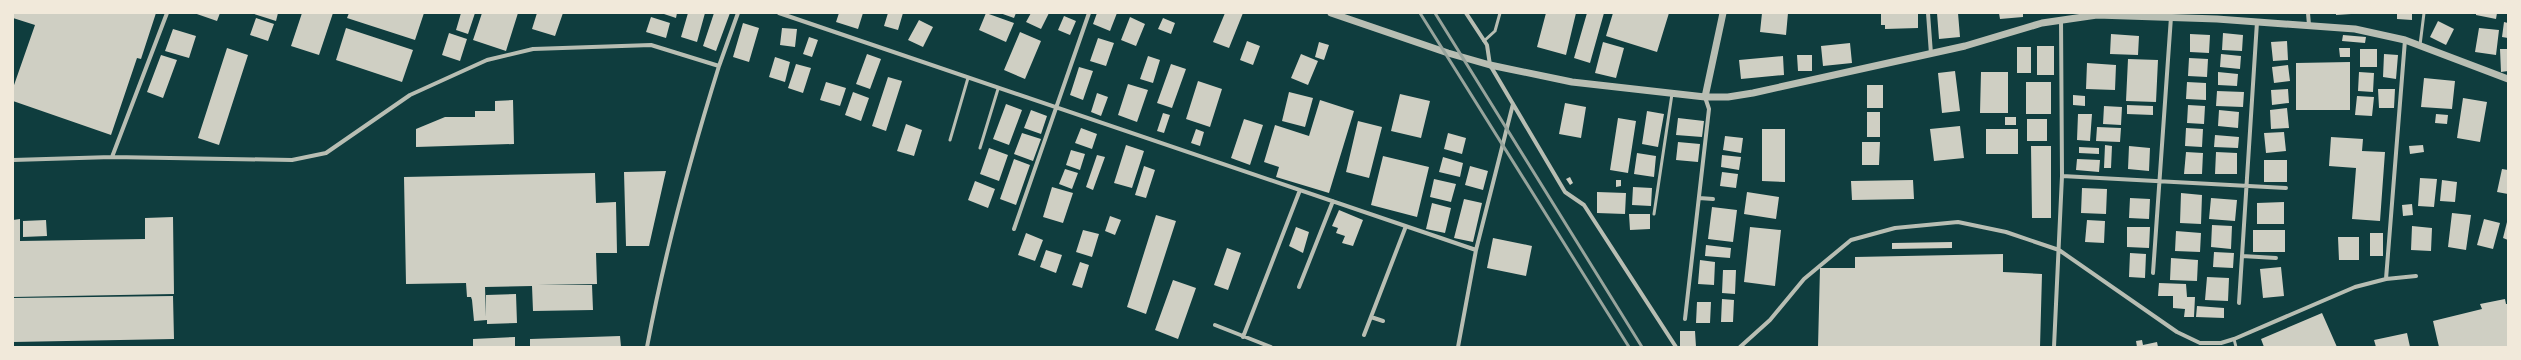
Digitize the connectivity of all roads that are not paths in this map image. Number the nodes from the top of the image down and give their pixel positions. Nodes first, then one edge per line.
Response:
1 (167, 13) edge
2 (738, 13) edge
3 (779, 13) edge
4 (1089, 13) edge
5 (1332, 13) edge
6 (1466, 13) edge
7 (1500, 13) edge
8 (1723, 13) edge
9 (1928, 13) edge
10 (2308, 13) edge
11 (2424, 13) edge
12 (2171, 17) junction
13 (2061, 19) junction
14 (2257, 21) junction
15 (2309, 26) junction
16 (2405, 40) junction
17 (1484, 41) junction
18 (2420, 46) junction
19 (1931, 54) junction
20 (1490, 65) junction
21 (719, 66) junction
22 (968, 78) junction
23 (2508, 79) edge
24 (998, 89) junction
25 (1672, 94) junction
26 (1705, 97) junction
27 (1513, 104) junction
28 (1056, 108) junction
29 (950, 140) dead end
30 (980, 148) dead end
31 (112, 157) junction
32 (13, 160) edge
33 (2062, 176) junction
34 (2159, 181) junction
35 (2245, 185) junction
36 (2286, 188) dead end
37 (1300, 190) junction
38 (1699, 198) junction
39 (1713, 199) dead end
40 (1333, 201) junction
41 (1654, 214) dead end
42 (1406, 226) junction
43 (1014, 229) dead end
44 (1476, 250) junction
45 (2059, 250) junction
46 (2242, 256) junction
47 (2276, 258) dead end
48 (2153, 273) dead end
49 (2416, 276) dead end
50 (2386, 279) junction
51 (1299, 287) dead end
52 (2239, 303) dead end
53 (1372, 317) junction
54 (1685, 319) dead end
55 (1383, 321) dead end
56 (1215, 325) dead end
57 (1364, 335) dead end
58 (1243, 337) junction
59 (2234, 339) junction
60 (647, 347) edge
61 (1271, 347) edge
62 (1458, 347) edge
63 (1676, 347) edge
64 (1740, 347) edge
65 (2054, 347) edge
66 (2236, 347) edge

1 - 31 street
2 - 21 street
3 - 22 street
4 - 28 street
5 - 20 street
6 - 17 street
7 - 17 lane
8 - 26 street
9 - 19 street
10 - 15 street
11 - 18 lane
12 - 13 street
12 - 14 street
12 - 34 street
13 - 19 street
13 - 33 street
14 - 15 street
14 - 35 street
15 - 16 street
16 - 18 street
16 - 50 street
17 - 20 street
18 - 23 street
19 - 26 street
20 - 25 street
20 - 27 street
21 - 31 street
21 - 60 street
22 - 24 street
22 - 29 lane
24 - 28 street
24 - 30 lane
25 - 26 street
25 - 41 lane
26 - 38 street
27 - 44 street
27 - 63 street
28 - 37 street
28 - 43 street
31 - 32 street
33 - 34 street
33 - 45 street
34 - 35 street
34 - 48 street
35 - 36 street
35 - 46 street
37 - 40 street
37 - 58 street
38 - 39 street
38 - 54 street
40 - 42 street
40 - 51 street
42 - 44 street
42 - 53 street
44 - 62 street
45 - 59 street
45 - 64 street
45 - 65 street
46 - 47 street
46 - 52 street
49 - 50 street
50 - 59 street
53 - 55 street
53 - 57 street
56 - 58 street
58 - 61 street
59 - 66 lane

